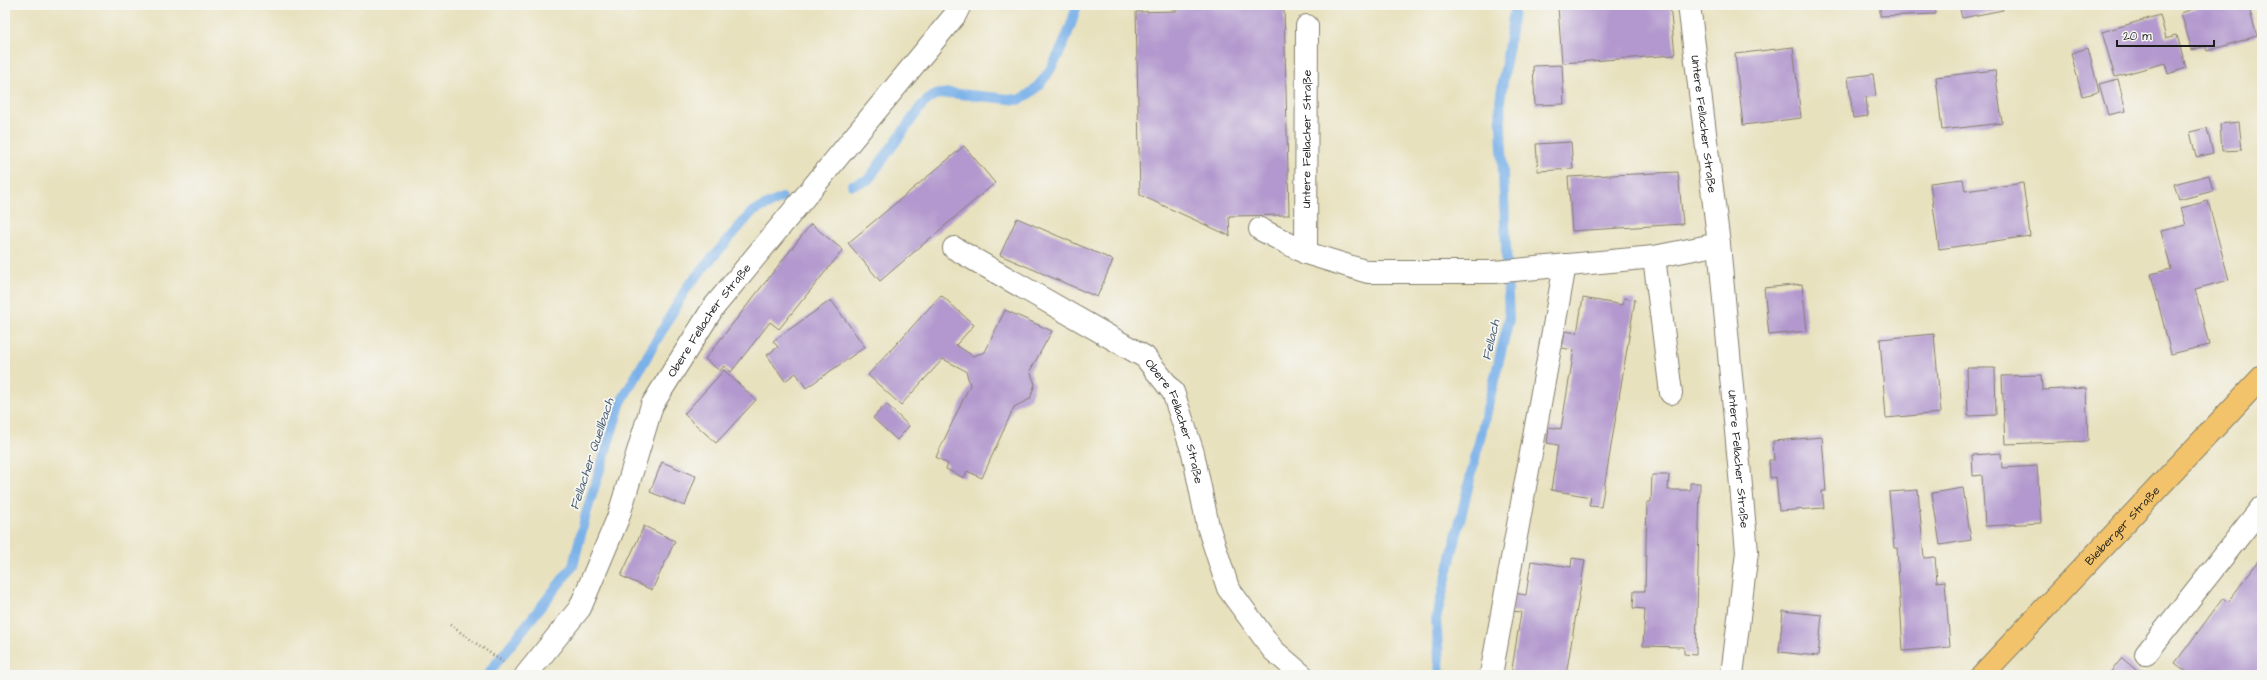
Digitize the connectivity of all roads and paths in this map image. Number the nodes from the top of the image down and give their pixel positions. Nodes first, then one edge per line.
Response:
1 (960, 5) edge
2 (1689, 5) edge
3 (1307, 26) dead end
4 (1260, 229) dead end
5 (1719, 244) junction
6 (954, 248) dead end
7 (1306, 253) junction
8 (1654, 256) junction
9 (1565, 265) junction
10 (2262, 377) edge
11 (1671, 393) dead end
12 (2262, 507) edge
13 (450, 626) dead end
14 (491, 654) dead end
15 (2146, 654) dead end
16 (526, 675) edge
17 (1302, 675) edge
18 (1491, 675) edge
19 (1732, 675) edge
20 (1982, 675) edge

1 - 16 street, Obere Fellacher Straße
2 - 5 street, Untere Fellacher Straße
3 - 7 street, Untere Fellacher Straße
4 - 7 street
5 - 8 street
5 - 19 street, Untere Fellacher Straße
6 - 17 street, Obere Fellacher Straße
7 - 9 street
8 - 9 street
8 - 11 street
9 - 18 street
10 - 20 main road, Bleiberger Straße
12 - 15 street
13 - 14 path

